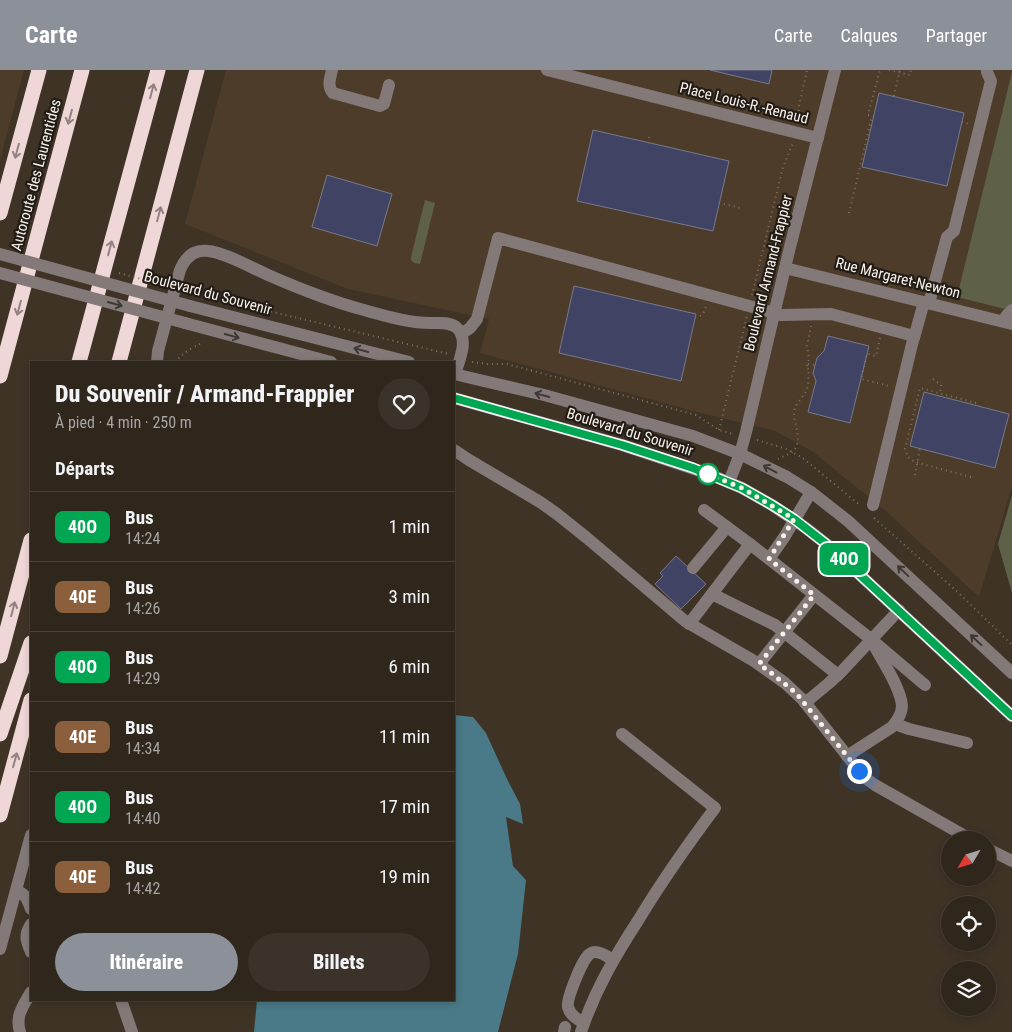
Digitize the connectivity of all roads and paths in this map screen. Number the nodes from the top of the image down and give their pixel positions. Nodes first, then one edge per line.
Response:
1 (38, 70) edge
2 (82, 70) edge
3 (158, 70) edge
4 (197, 70) edge
5 (332, 70) edge
6 (547, 70) edge
7 (807, 70) edge
8 (835, 70) edge
9 (880, 70) edge
10 (890, 70) edge
11 (911, 70) edge
12 (987, 70) edge
13 (900, 71) edge
14 (389, 85) dead end
15 (894, 96) dead end
16 (799, 118) dead end
17 (962, 122) dead end
18 (970, 124) dead end
19 (650, 134) dead end
20 (818, 138) junction
21 (648, 143) dead end
22 (793, 145) dead end
23 (719, 203) dead end
24 (741, 208) dead end
25 (849, 213) dead end
26 (0, 214) edge
27 (0, 254) edge
28 (785, 268) junction
29 (0, 273) edge
30 (194, 293) dead end
31 (751, 298) dead end
32 (926, 302) junction
33 (707, 304) dead end
34 (1012, 310) edge
35 (775, 313) junction
36 (747, 315) dead end
37 (695, 317) dead end
38 (812, 322) dead end
39 (1007, 322) edge
40 (461, 334) junction
41 (881, 334) dead end
42 (914, 338) junction
43 (203, 341) dead end
44 (444, 353) dead end
45 (79, 361) edge
46 (119, 361) edge
47 (157, 361) edge
48 (175, 361) edge
49 (327, 361) edge
50 (404, 361) edge
51 (479, 364) dead end
52 (808, 364) junction
53 (815, 365) dead end
54 (455, 374) edge
55 (0, 376) edge
56 (933, 379) dead end
57 (890, 386) dead end
58 (940, 394) junction
59 (455, 398) edge
60 (980, 404) dead end
61 (719, 430) joint
62 (757, 441) dead end
63 (920, 448) dead end
64 (792, 452) junction
65 (456, 454) edge
66 (740, 454) junction
67 (771, 457) dead end
68 (917, 463) junction
69 (915, 475) dead end
70 (971, 477) dead end
71 (729, 482) junction
72 (811, 492) junction
73 (868, 509) junction
74 (704, 510) dead end
75 (794, 519) junction
76 (727, 527) junction
77 (30, 544) edge
78 (750, 544) junction
79 (769, 559) junction
80 (693, 568) dead end
81 (712, 594) junction
82 (814, 595) junction
83 (899, 610) junction
84 (689, 624) junction
85 (784, 632) junction
86 (872, 640) junction
87 (1012, 645) edge
88 (30, 646) edge
89 (1, 649) edge
90 (759, 664) junction
91 (1012, 673) edge
92 (838, 675) junction
93 (925, 685) dead end
94 (805, 703) junction
95 (30, 704) edge
96 (1012, 716) edge
97 (895, 724) junction
98 (0, 734) edge
99 (622, 734) dead end
100 (967, 743) dead end
101 (847, 756) junction
102 (0, 815) edge
103 (956, 831) edge
104 (30, 839) edge
105 (996, 853) edge
106 (1012, 861) edge
107 (16, 891) junction
108 (30, 907) edge
109 (30, 926) edge
110 (0, 949) edge
111 (30, 950) edge
112 (613, 960) junction
113 (30, 994) edge
114 (121, 1001) edge
115 (583, 1028) edge
116 (20, 1032) edge
117 (132, 1032) edge

1 -> 26 highway
2 -> 55 highway, Autoroute des Laurentides
45 -> 3 highway
46 -> 4 highway
5 - 14 street
6 - 20 street, Place Louis-R.-Renaud
7 - 16 path
8 - 20 street, Boulevard Armand-Frappier
9 - 25 path
10 - 13 path
11 - 13 path
12 - 32 street
13 - 15 path
17 - 18 path
19 - 21 path
20 - 28 street, Boulevard Armand-Frappier
22 - 31 path, Boulevard Armand-Frappier
23 - 24 path
50 -> 27 street, Boulevard du Souvenir, bridge
28 - 32 street, Rue Margaret-Newton
28 - 35 street, Boulevard Armand-Frappier
29 -> 49 street, bridge
30 - 44 path, Boulevard du Souvenir
32 - 39 street, Rue Margaret-Newton
32 - 42 street
33 - 37 path
34 - 39 street
35 - 40 street
35 - 42 street
35 - 66 street, Boulevard Armand-Frappier
36 - 61 path, Boulevard Armand-Frappier
38 - 52 path
40 - 47 street
40 - 54 street
41 - 57 path
42 - 73 street
43 - 48 path
51 - 61 path, Boulevard du Souvenir
52 - 53 path
52 - 64 path
66 -> 54 street, Boulevard du Souvenir
56 - 58 path
58 - 60 path
58 - 68 path
59 - 71 street, Boulevard du Souvenir
62 - 64 path
63 - 68 path
64 - 67 path
64 - 73 path
65 - 84 street
66 - 71 street, Boulevard Armand-Frappier
72 -> 66 street, Boulevard du Souvenir
68 - 69 path
68 - 70 path
71 - 75 street, Boulevard du Souvenir
72 - 75 street
91 -> 72 street, Boulevard du Souvenir
73 - 87 path
74 - 76 street
75 - 79 street
75 - 83 street, Boulevard du Souvenir
76 - 78 street
76 - 80 street
89 -> 77 highway
78 - 79 street
78 - 81 street
79 - 82 street
81 - 84 street
81 - 85 street
82 - 85 street
82 - 86 street
83 - 86 street
83 - 96 street, Boulevard du Souvenir
84 - 90 street
85 - 90 street
85 - 92 street
86 - 92 street
86 - 93 street
86 - 97 street
88 - 98 highway
90 - 94 street
92 - 94 street
94 - 101 street
102 -> 95 highway
97 - 100 street
97 - 101 street
99 - 112 street
101 - 103 street
104 - 107 street
105 - 106 street
107 - 108 street
107 - 110 street
109 - 111 street
112 - 115 street
112 - 115 street
113 - 116 street
114 - 117 street

